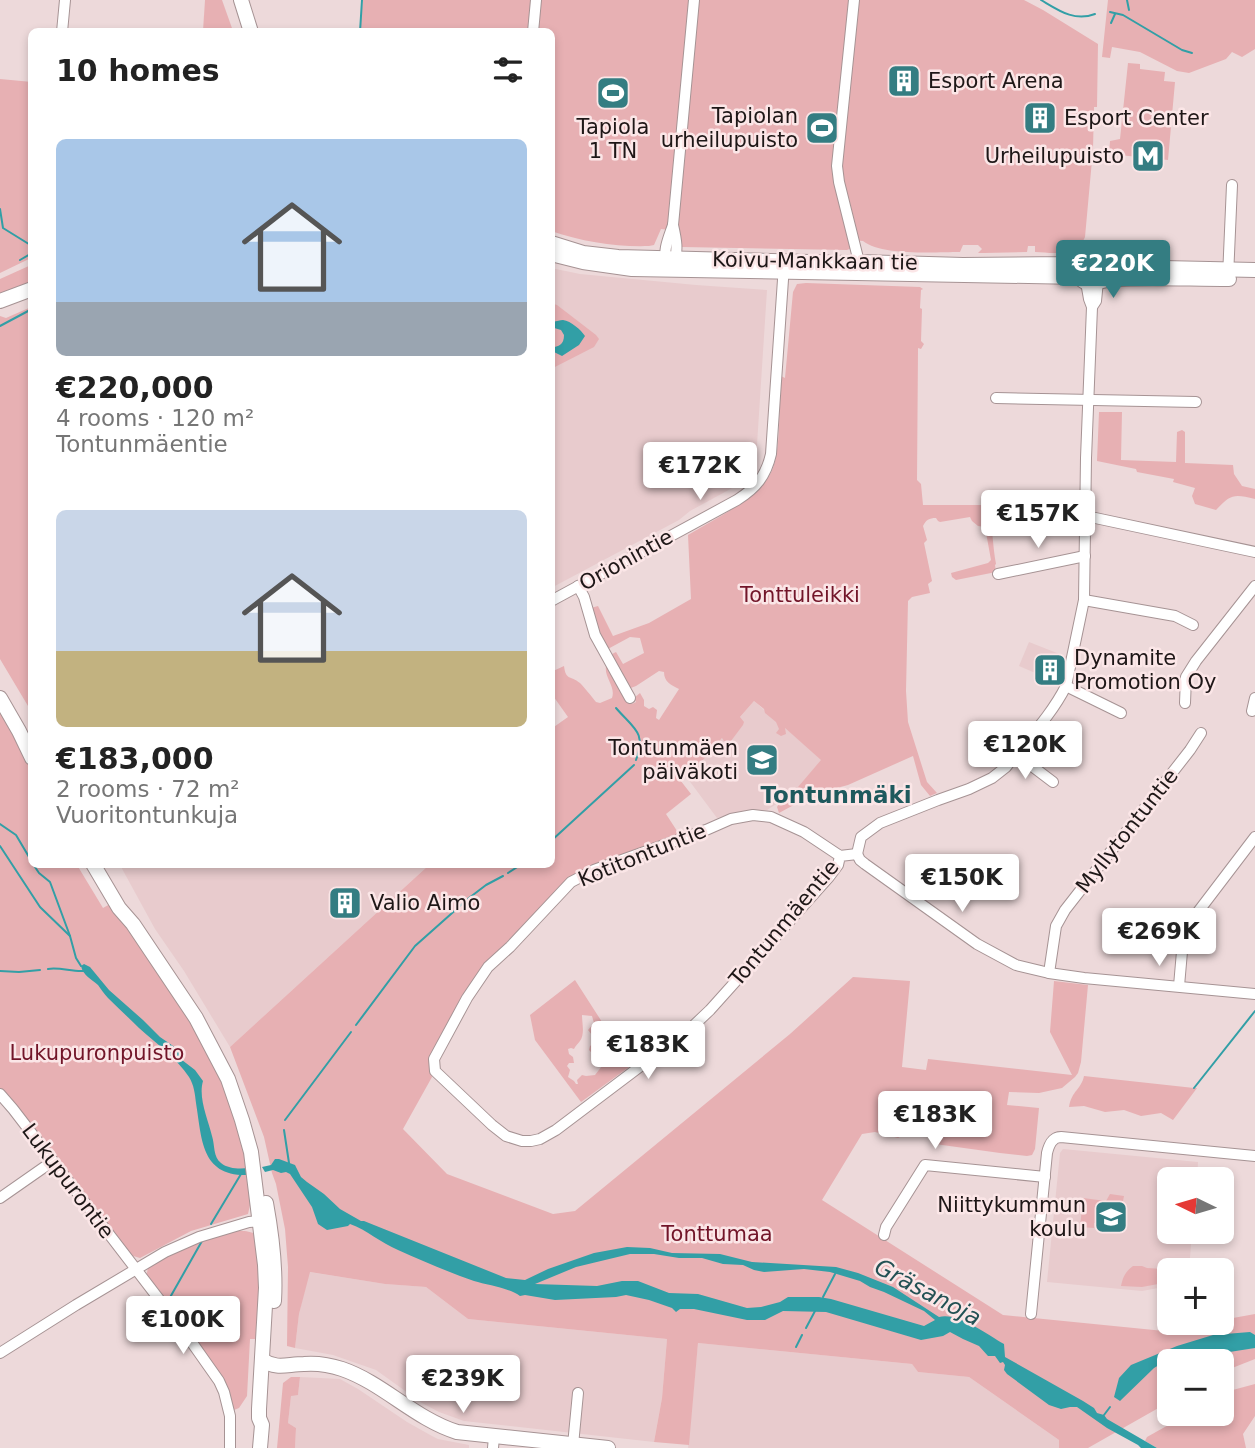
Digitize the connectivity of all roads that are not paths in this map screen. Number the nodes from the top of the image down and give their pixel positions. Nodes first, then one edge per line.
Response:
1 (65, 0) edge
2 (240, 0) edge
3 (536, 0) edge
4 (694, 0) edge
5 (854, 0) edge
6 (62, 28) edge
7 (250, 28) edge
8 (533, 28) edge
9 (1232, 185) dead end
10 (555, 244) edge
11 (555, 255) edge
12 (1080, 260) junction
13 (670, 262) junction
14 (859, 262) junction
15 (1103, 263) junction
16 (784, 267) junction
17 (1255, 270) edge
18 (1228, 274) junction
19 (1091, 280) junction
20 (1255, 280) edge
21 (28, 291) edge
22 (0, 302) edge
23 (996, 398) dead end
24 (1088, 401) junction
25 (1196, 401) dead end
26 (1086, 516) junction
27 (1255, 552) edge
28 (1085, 556) junction
29 (998, 574) dead end
30 (578, 586) junction
31 (1255, 586) edge
32 (555, 599) edge
33 (1084, 600) junction
34 (1192, 625) dead end
35 (1066, 686) junction
36 (0, 698) edge
37 (630, 698) dead end
38 (1255, 698) edge
39 (1185, 703) dead end
40 (1252, 711) dead end
41 (1121, 713) dead end
42 (19, 731) junction
43 (1201, 733) dead end
44 (28, 739) edge
45 (28, 750) edge
46 (1016, 754) junction
47 (1053, 782) dead end
48 (1255, 837) edge
49 (857, 854) junction
50 (840, 856) junction
51 (95, 868) edge
52 (106, 868) edge
53 (134, 924) junction
54 (1049, 973) junction
55 (1179, 986) junction
56 (1255, 994) edge
57 (434, 1059) joint
58 (0, 1094) edge
59 (1255, 1156) edge
60 (53, 1161) junction
61 (1045, 1177) junction
62 (0, 1198) edge
63 (263, 1224) junction
64 (884, 1235) dead end
65 (136, 1269) junction
66 (1031, 1314) dead end
67 (0, 1353) edge
68 (268, 1361) junction
69 (578, 1393) dead end
70 (494, 1442) edge
71 (573, 1445) junction
72 (230, 1448) edge
73 (260, 1448) edge
74 (608, 1448) edge

1 - 6 street
2 - 7 main road
3 - 8 street
4 - 13 street
5 - 14 street
9 - 18 street
10 - 13 main road, Koivu-Mankkaan tie
11 - 13 main road, Koivu-Mankkaan tie
12 - 14 main road, Koivu-Mankkaan tie
12 - 15 main road
12 - 19 main road
13 - 16 main road, Koivu-Mankkaan tie
14 - 16 main road, Koivu-Mankkaan tie
15 - 18 main road, Koivu-Mankkaan tie
15 - 19 main road
16 - 19 main road, Koivu-Mankkaan tie
16 - 30 street, Orionintie
17 - 18 main road, Koivu-Mankkaan tie
18 - 19 main road, Koivu-Mankkaan tie
18 - 20 main road, Koivu-Mankkaan tie
19 - 24 street, Tontunmäentie
21 - 22 main road
23 - 24 street
24 - 25 street
24 - 26 street, Tontunmäentie
26 - 27 street
26 - 28 street, Tontunmäentie
28 - 29 street
28 - 33 street, Tontunmäentie
30 - 32 street, Orionintie
30 - 37 street
31 - 39 street
33 - 34 street
33 - 35 street, Tontunmäentie
35 - 41 street
35 - 46 street, Tontunmäentie
36 - 42 main road
38 - 40 street
42 - 44 main road
42 - 45 main road
43 - 54 street, Myllytontuntie
46 - 47 street
46 - 49 street, Tontunmäentie
48 - 55 street
49 - 50 street, Tontunmäentie
49 - 54 street
50 - 57 street, Kotitontuntie
50 - 57 street, Tontunmäentie
51 - 53 main road
52 - 53 main road
53 - 63 main road
54 - 55 street
55 - 56 street
58 - 60 street, Lukupurontie
59 - 61 street
60 - 62 street
60 - 65 street, Lukupurontie
61 - 64 street
61 - 66 street
63 - 65 street
63 - 68 main road
65 - 67 street
65 - 72 street, Lukupurontie
68 - 70 main road
68 - 73 main road
69 - 71 street
70 - 71 main road
71 - 74 main road

